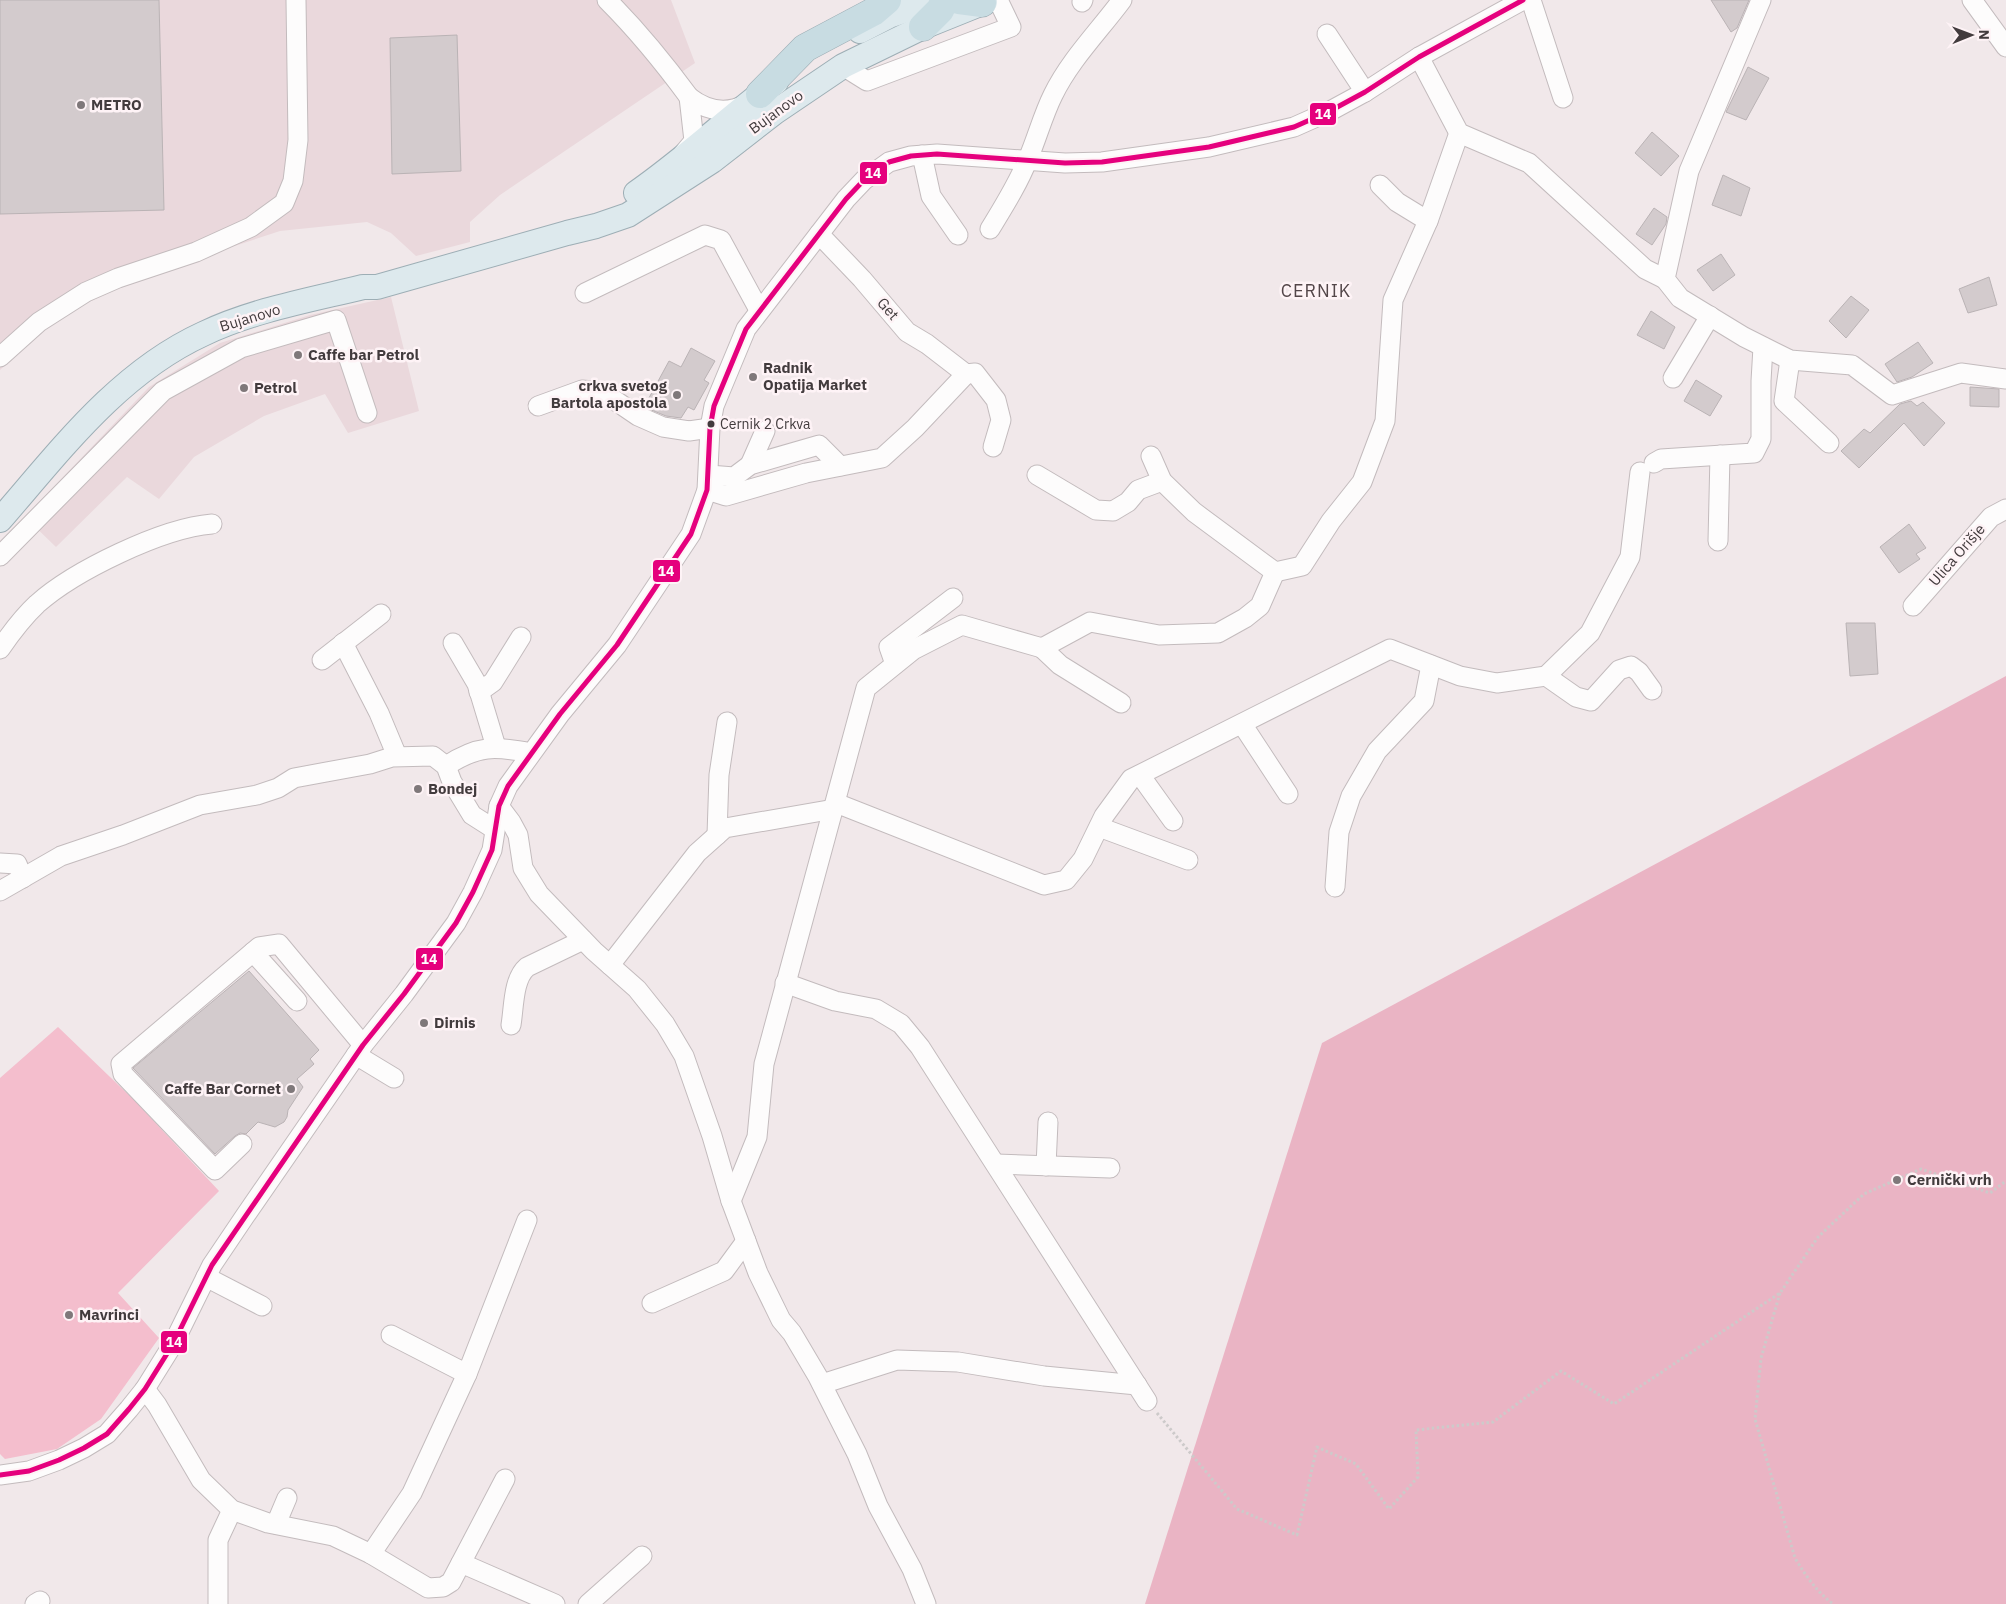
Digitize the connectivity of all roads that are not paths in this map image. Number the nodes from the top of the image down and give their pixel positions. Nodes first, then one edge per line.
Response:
1 (296, 0) edge
2 (607, 0) edge
3 (887, 0) edge
4 (935, 0) edge
5 (945, 0) edge
6 (1122, 0) edge
7 (1522, 0) edge
8 (1531, 0) edge
9 (1761, 0) edge
10 (1972, 0) edge
11 (983, 1) edge
12 (923, 27) junction
13 (1327, 34) dead end
14 (2006, 48) edge
15 (1419, 57) junction
16 (843, 66) junction
17 (1365, 92) junction
18 (689, 97) junction
19 (754, 98) junction
20 (1563, 98) dead end
21 (1459, 133) junction
22 (922, 155) junction
23 (678, 160) junction
24 (1028, 161) junction
25 (1380, 185) dead end
26 (1428, 221) junction
27 (990, 229) dead end
28 (567, 233) junction
29 (819, 234) junction
30 (958, 236) dead end
31 (1665, 279) junction
32 (585, 293) dead end
33 (759, 310) junction
34 (260, 313) junction
35 (1710, 316) junction
36 (265, 340) junction
37 (1763, 347) junction
38 (0, 357) edge
39 (1790, 360) junction
40 (966, 374) junction
41 (1673, 378) dead end
42 (2006, 379) edge
43 (538, 406) dead end
44 (367, 413) dead end
45 (710, 428) junction
46 (765, 431) dead end
47 (1829, 442) dead end
48 (993, 447) dead end
49 (1720, 455) junction
50 (1150, 456) dead end
51 (750, 465) junction
52 (840, 466) junction
53 (1037, 475) dead end
54 (1162, 482) junction
55 (708, 483) junction
56 (2006, 509) edge
57 (0, 520) edge
58 (212, 524) dead end
59 (1718, 540) dead end
60 (0, 556) edge
61 (1275, 572) junction
62 (952, 598) dead end
63 (1913, 606) dead end
64 (381, 614) dead end
65 (521, 637) dead end
66 (343, 643) junction
67 (453, 643) dead end
68 (0, 648) edge
69 (1042, 648) junction
70 (322, 660) dead end
71 (895, 664) junction
72 (1431, 665) junction
73 (1546, 676) junction
74 (1652, 690) dead end
75 (479, 692) junction
76 (1121, 703) dead end
77 (727, 722) dead end
78 (1242, 724) junction
79 (496, 747) junction
80 (531, 754) junction
81 (397, 756) junction
82 (446, 766) junction
83 (1140, 775) junction
84 (1288, 794) dead end
85 (499, 806) junction
86 (835, 806) junction
87 (1172, 821) dead end
88 (1099, 827) junction
89 (494, 828) junction
90 (717, 835) junction
91 (1188, 860) dead end
92 (0, 863) edge
93 (23, 878) junction
94 (1335, 887) dead end
95 (0, 891) edge
96 (583, 940) junction
97 (253, 952) junction
98 (610, 965) junction
99 (785, 983) junction
100 (297, 1001) dead end
101 (511, 1025) dead end
102 (359, 1050) junction
103 (394, 1078) dead end
104 (1048, 1122) dead end
105 (242, 1144) dead end
106 (996, 1164) junction
107 (1046, 1166) junction
108 (1110, 1168) dead end
109 (731, 1201) junction
110 (527, 1220) dead end
111 (746, 1241) junction
112 (206, 1277) junction
113 (652, 1303) dead end
114 (262, 1306) dead end
115 (392, 1335) dead end
116 (467, 1374) junction
117 (822, 1384) junction
118 (1137, 1385) junction
119 (145, 1389) junction
120 (1148, 1401) road end
121 (0, 1475) edge
122 (505, 1479) dead end
123 (287, 1498) dead end
124 (232, 1510) junction
125 (276, 1524) junction
126 (371, 1554) junction
127 (642, 1556) dead end
128 (461, 1563) junction
129 (218, 1604) edge
130 (554, 1604) edge
131 (588, 1604) edge
132 (926, 1604) edge

1 - 38 street
2 - 18 street
3 - 19 highway
4 - 19 main road, Bujanovo
5 - 12 highway
6 - 24 street
7 - 15 street
8 - 20 street
9 - 31 street
10 - 14 street
11 - 12 main road, Bujanovo
11 - 16 street
12 - 16 main road, Bujanovo
13 - 17 street
15 - 17 street
15 - 21 street
16 - 28 main road, Bujanovo
17 - 24 street
18 - 19 street
18 - 23 street
19 - 23 main road, Bujanovo
21 - 26 street
21 - 31 street
22 - 24 street
22 - 29 street
22 - 30 street
23 - 28 main road, Bujanovo
24 - 27 street
25 - 26 street
26 - 61 street
28 - 34 main road, Bujanovo
29 - 33 street
29 - 40 street, Get
31 - 35 street
32 - 33 street
33 - 45 street
34 - 36 street
34 - 57 main road, Bujanovo
35 - 37 street
35 - 41 street
36 - 44 street
36 - 60 street
37 - 39 street
37 - 49 street
39 - 42 street
39 - 47 street
40 - 48 street, Get
40 - 52 street
43 - 45 street
45 - 55 street
46 - 51 street
49 - 59 street
49 - 73 street
50 - 54 street
51 - 52 street
51 - 55 street
52 - 55 street
53 - 54 street
54 - 61 street
55 - 80 street
56 - 63 street, Ulica Orišje
58 - 68 street
61 - 69 street
62 - 71 street
64 - 66 street
65 - 75 street
66 - 70 street
66 - 81 street
67 - 75 street
69 - 71 street
69 - 76 street
71 - 86 street
72 - 73 street
72 - 78 street
72 - 94 street
73 - 74 street
75 - 79 street
77 - 90 street
78 - 83 street
78 - 84 street
79 - 80 street
79 - 82 street
80 - 85 street
81 - 82 street
81 - 93 street
82 - 89 street
83 - 87 street
83 - 88 street
85 - 89 street
85 - 96 street
86 - 88 street
86 - 90 street
86 - 99 street
88 - 91 street
89 - 102 street
90 - 98 street
92 - 93 street
93 - 95 street
96 - 98 street
96 - 101 street
97 - 100 street
97 - 102 street
97 - 105 street
98 - 109 street
99 - 106 street
99 - 109 street
102 - 103 street
102 - 112 street
104 - 107 street
106 - 107 street
106 - 118 street
107 - 108 street
109 - 111 street
110 - 116 street
111 - 113 street
111 - 117 street
112 - 114 street
112 - 119 street
115 - 116 street
116 - 126 street
117 - 118 street
117 - 132 street
118 - 120 street
119 - 121 street
119 - 124 street
122 - 128 street
123 - 125 street
124 - 125 street
124 - 129 street
125 - 126 street
126 - 128 street
127 - 131 street
128 - 130 street

